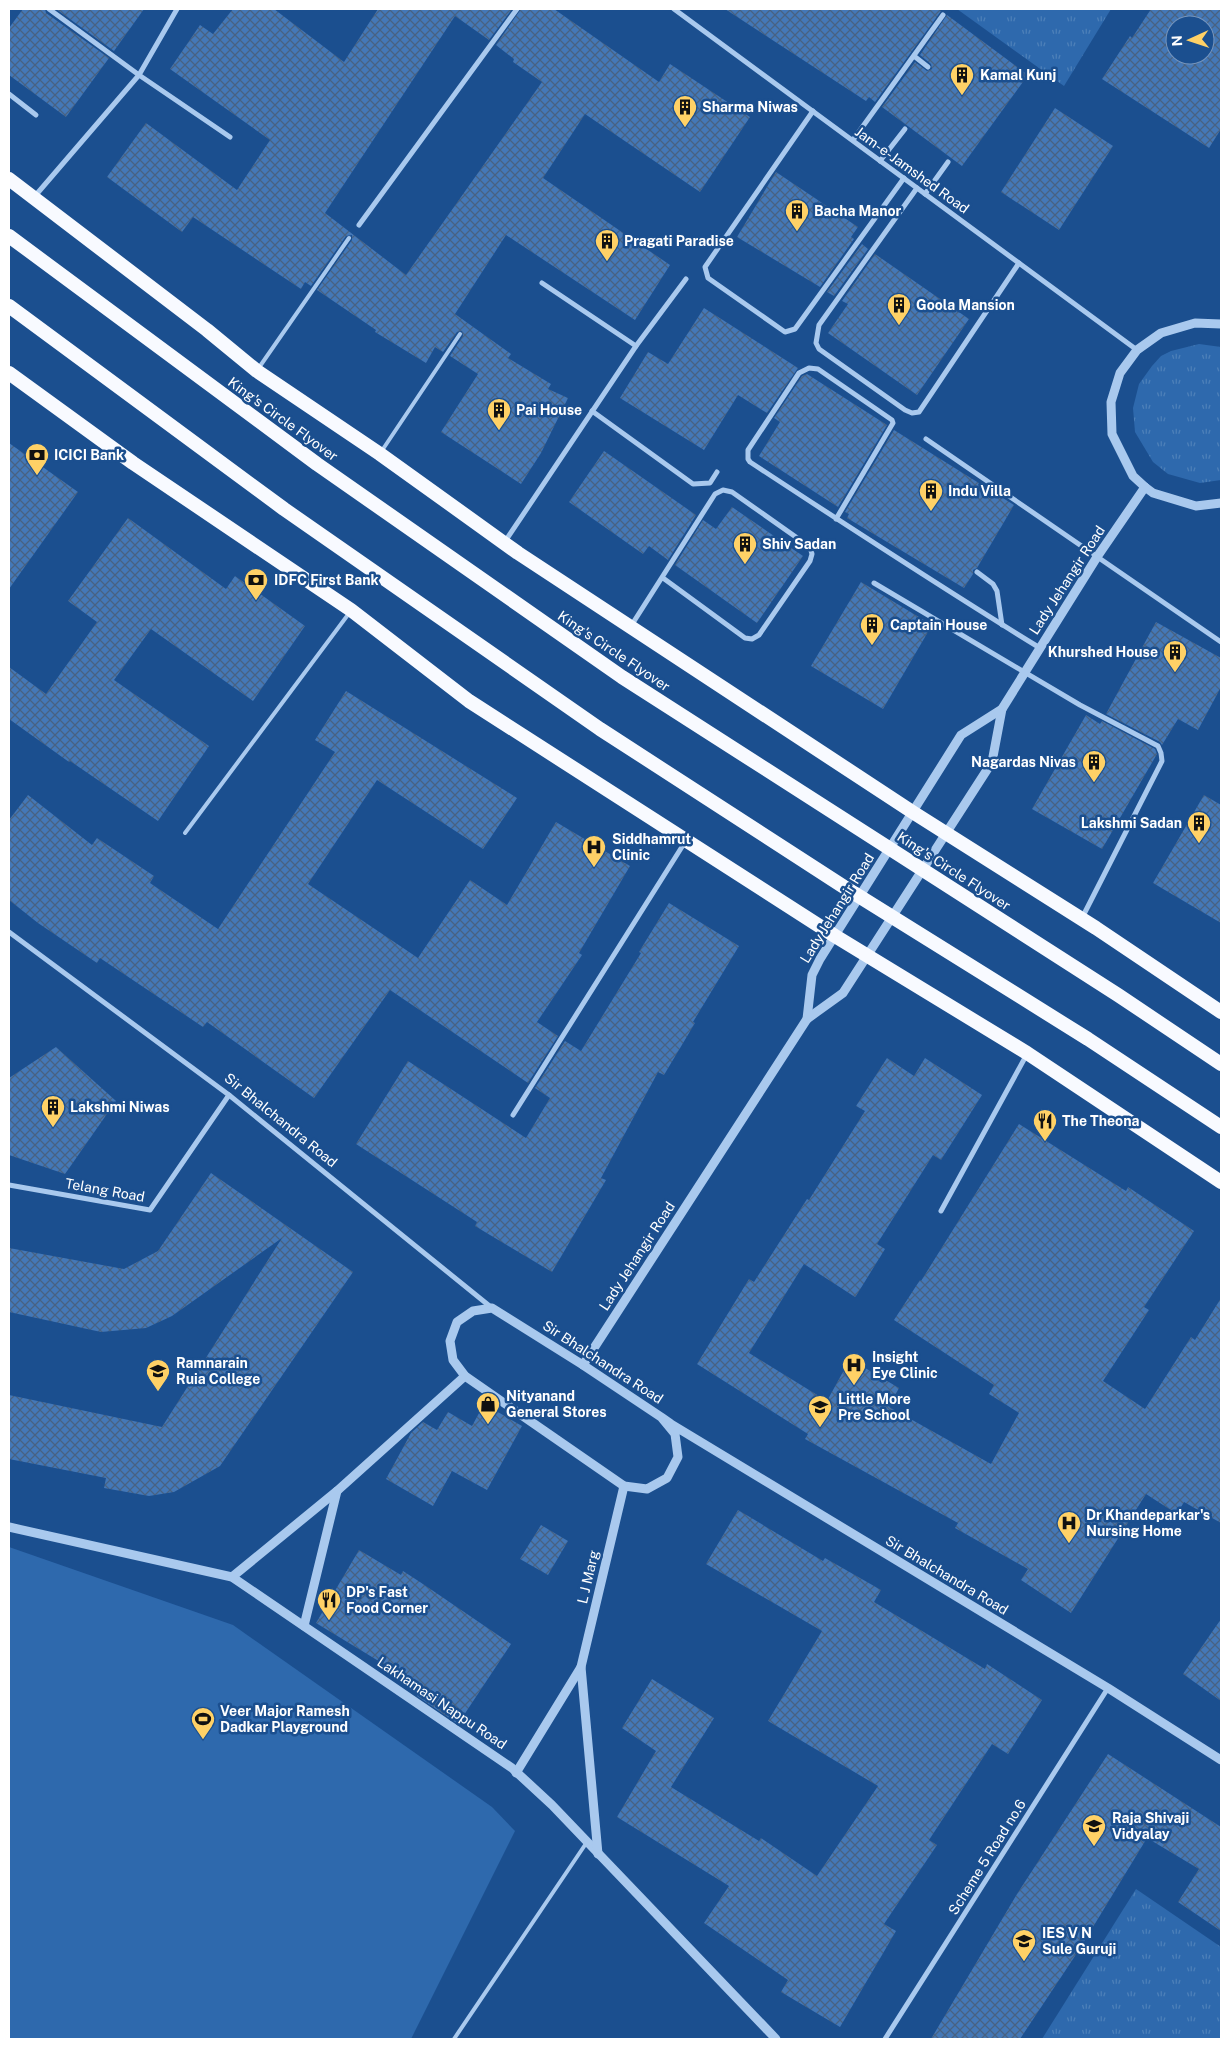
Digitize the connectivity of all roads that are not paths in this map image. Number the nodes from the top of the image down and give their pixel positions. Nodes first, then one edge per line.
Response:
1 (49, 9) edge
2 (177, 9) edge
3 (517, 9) edge
4 (674, 9) edge
5 (943, 15) dead end
6 (914, 56) junction
7 (928, 67) dead end
8 (139, 75) junction
9 (9, 94) edge
10 (813, 111) junction
11 (36, 115) dead end
12 (905, 128) dead end
13 (230, 137) dead end
14 (853, 140) junction
15 (880, 161) junction
16 (948, 162) dead end
17 (904, 178) junction
18 (9, 180) edge
19 (917, 188) junction
20 (925, 194) junction
21 (33, 199) junction
22 (359, 225) dead end
23 (9, 236) edge
24 (349, 238) dead end
25 (1019, 263) junction
26 (686, 279) dead end
27 (542, 283) dead end
28 (9, 306) edge
29 (1221, 324) edge
30 (460, 334) dead end
31 (636, 346) junction
32 (1137, 350) junction
33 (257, 371) junction
34 (9, 373) edge
35 (592, 411) junction
36 (926, 439) dead end
37 (380, 454) junction
38 (717, 472) dead end
39 (1145, 487) junction
40 (1221, 502) edge
41 (836, 518) junction
42 (503, 543) junction
43 (1097, 557) junction
44 (977, 572) dead end
45 (663, 578) junction
46 (874, 583) dead end
47 (351, 610) junction
48 (1002, 625) junction
49 (630, 626) junction
50 (1221, 642) edge
51 (1040, 648) junction
52 (1025, 673) junction
53 (1002, 709) junction
54 (914, 813) junction
55 (185, 833) dead end
56 (946, 833) junction
57 (686, 840) junction
58 (1081, 919) junction
59 (9, 932) edge
60 (835, 936) junction
61 (867, 956) junction
62 (1221, 1012) edge
63 (807, 1019) junction
64 (1027, 1053) junction
65 (1221, 1064) edge
66 (229, 1095) junction
67 (513, 1115) dead end
68 (1221, 1128) edge
69 (1221, 1182) edge
70 (9, 1185) edge
71 (941, 1211) dead end
72 (492, 1308) junction
73 (584, 1365) junction
74 (465, 1376) junction
75 (661, 1417) junction
76 (624, 1486) junction
77 (337, 1491) junction
78 (9, 1527) edge
79 (232, 1577) junction
80 (304, 1626) junction
81 (581, 1666) junction
82 (1108, 1688) junction
83 (1221, 1760) edge
84 (516, 1772) junction
85 (587, 1842) junction
86 (598, 1854) junction
87 (454, 2039) edge
88 (776, 2039) edge
89 (885, 2039) edge

1 - 8 street
2 - 8 street
3 - 22 street
4 - 10 street, Jam-e-Jamshed Road
5 - 6 street
6 - 7 street
6 - 14 street
8 - 13 street
8 - 21 street
9 - 11 street
10 - 14 street, Jam-e-Jamshed Road
10 - 17 street
12 - 15 street
14 - 15 street, Jam-e-Jamshed Road
15 - 17 street, Jam-e-Jamshed Road
16 - 20 street
17 - 19 street, Jam-e-Jamshed Road
18 - 21 highway
19 - 20 street, Jam-e-Jamshed Road
19 - 25 street
20 - 25 street, Jam-e-Jamshed Road
21 - 33 highway
23 - 65 highway, King's Circle Flyover, bridge
24 - 33 lane
25 - 32 street, Jam-e-Jamshed Road
26 - 31 street
27 - 31 street
28 - 68 highway, bridge
29 - 32 street
30 - 37 lane
31 - 35 street
32 - 39 street
33 - 37 highway
34 - 47 highway
35 - 38 street
35 - 42 street
36 - 43 street
37 - 42 highway
39 - 40 street
39 - 43 street, Lady Jehangir Road
41 - 41 street
41 - 48 street
42 - 49 highway
43 - 50 street
43 - 51 street, Lady Jehangir Road
44 - 48 street
45 - 45 street
45 - 49 street
46 - 52 street
47 - 55 lane
47 - 57 highway
48 - 51 street
49 - 54 highway
51 - 52 street, Lady Jehangir Road
52 - 53 street, Lady Jehangir Road
52 - 58 street
53 - 54 street, Lady Jehangir Road
53 - 56 street
54 - 56 highway
54 - 60 street, Lady Jehangir Road
56 - 58 highway
56 - 61 street
57 - 60 highway
57 - 67 street
58 - 62 highway
59 - 66 street, Sir Bhalchandra Road
60 - 61 highway
60 - 63 street, Lady Jehangir Road
61 - 63 street
61 - 64 highway
63 - 73 street, Lady Jehangir Road
64 - 69 highway
64 - 71 street
66 - 70 street, Telang Road
66 - 72 street, Sir Bhalchandra Road
72 - 73 street, Sir Bhalchandra Road
72 - 74 street
73 - 75 street, Sir Bhalchandra Road
74 - 76 street
74 - 77 street
75 - 76 street
75 - 82 street, Sir Bhalchandra Road
76 - 81 street, L J Marg
77 - 79 street
77 - 80 street
78 - 79 street, Lakhamasi Nappu Road
79 - 80 street, Lakhamasi Nappu Road
80 - 84 street, Lakhamasi Nappu Road
81 - 84 street, L J Marg
81 - 86 street
82 - 83 street, Sir Bhalchandra Road
82 - 89 street, Scheme 5 Road no.6
84 - 85 street, Lakhamasi Nappu Road
85 - 86 street, Lakhamasi Nappu Road
85 - 87 lane
86 - 88 street, Lakhamasi Nappu Road

